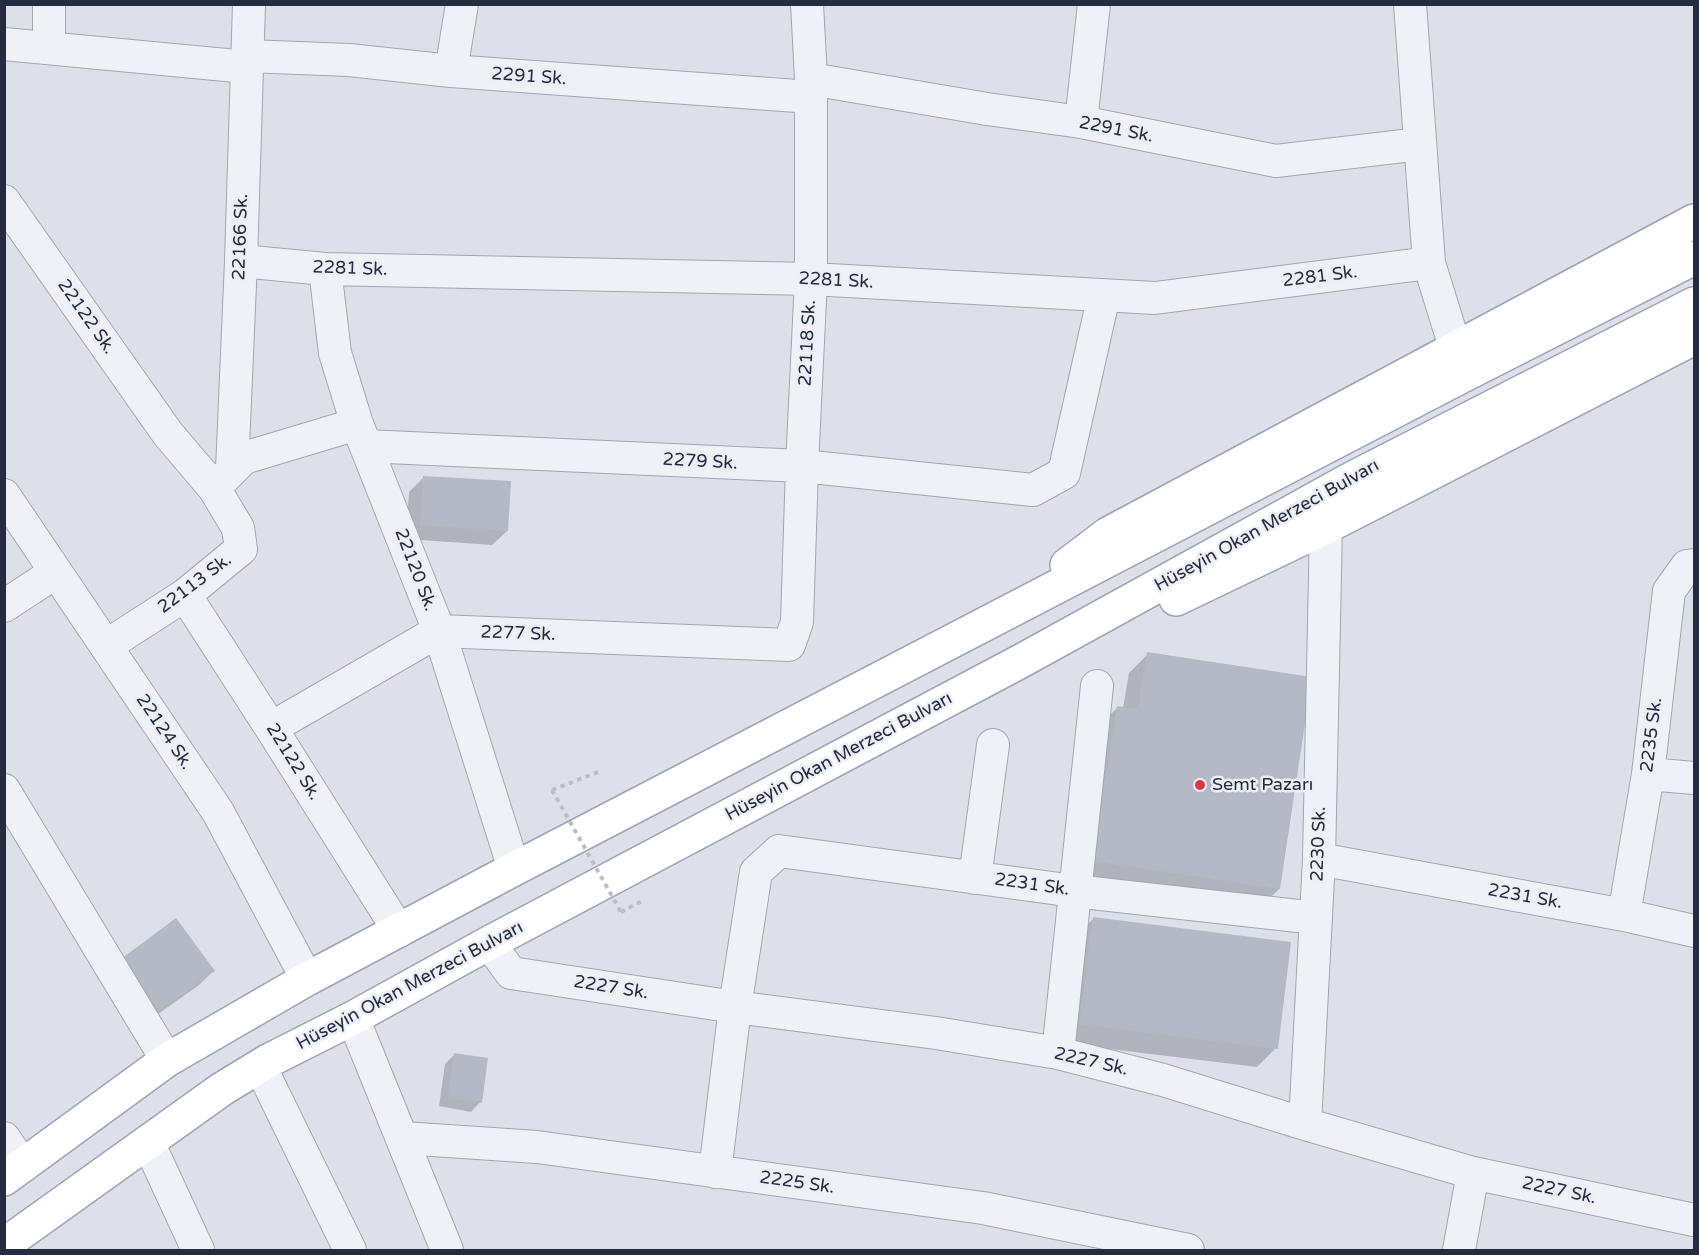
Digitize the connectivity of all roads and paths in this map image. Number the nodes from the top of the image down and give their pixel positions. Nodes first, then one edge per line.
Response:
1 (49, 4) edge
2 (249, 4) edge
3 (462, 4) edge
4 (807, 4) edge
5 (1094, 4) edge
6 (1410, 4) edge
7 (4, 44) edge
8 (49, 48) junction
9 (248, 62) junction
10 (451, 71) junction
11 (811, 88) junction
12 (1081, 122) junction
13 (1420, 144) junction
14 (4, 201) edge
15 (1695, 221) edge
16 (1695, 258) edge
17 (241, 261) junction
18 (1429, 263) junction
19 (325, 269) junction
20 (812, 279) junction
21 (1104, 295) junction
22 (1695, 304) edge
23 (1695, 338) edge
24 (1455, 347) junction
25 (362, 435) junction
26 (802, 466) junction
27 (223, 479) junction
28 (4, 495) edge
29 (1326, 527) junction
30 (1695, 565) edge
31 (56, 572) junction
32 (185, 595) junction
33 (4, 606) edge
34 (1002, 616) junction
35 (438, 631) junction
36 (789, 645) joint
37 (106, 646) junction
38 (1021, 661) junction
39 (1097, 686) dead end
40 (272, 728) junction
41 (993, 745) dead end
42 (601, 771) dead end
43 (1648, 774) junction
44 (1695, 778) edge
45 (4, 789) edge
46 (1319, 859) junction
47 (514, 869) junction
48 (975, 878) junction
49 (1074, 891) junction
50 (621, 912) dead end
51 (1624, 915) junction
52 (1316, 918) junction
53 (399, 931) junction
54 (1695, 931) edge
55 (489, 943) junction
56 (307, 979) junction
57 (735, 1007) junction
58 (353, 1018) junction
59 (1058, 1053) junction
60 (167, 1060) junction
61 (260, 1066) junction
62 (1305, 1124) junction
63 (4, 1138) edge
64 (403, 1138) junction
65 (148, 1142) junction
66 (14, 1172) edge
67 (715, 1172) junction
68 (1473, 1173) junction
69 (1695, 1220) edge
70 (4, 1245) edge
71 (1173, 1249) edge
72 (198, 1251) edge
73 (350, 1251) edge
74 (447, 1251) edge
75 (1459, 1251) edge

1 - 8 street
2 - 9 street, 22166 Sk.
3 - 10 street
4 - 11 street, 22118 Sk.
5 - 12 street
6 - 13 street
7 - 8 street, 2291 Sk.
8 - 9 street, 2291 Sk.
9 - 10 street, 2291 Sk.
9 - 17 street, 22166 Sk.
10 - 11 street, 2291 Sk.
11 - 12 street, 2291 Sk.
11 - 20 street, 22118 Sk.
12 - 13 street, 2291 Sk.
13 - 18 street
14 - 27 street, 22122 Sk.
15 - 24 main road
16 - 34 main road
17 - 19 street, 2281 Sk.
17 - 27 street, 22166 Sk.
18 - 21 street, 2281 Sk.
18 - 24 street
19 - 20 street, 2281 Sk.
19 - 25 street, 22120 Sk.
20 - 21 street, 2281 Sk.
20 - 26 street, 22118 Sk.
21 - 26 street, 2279 Sk.
22 - 38 main road, Hüseyin Okan Merzeci Bulvarı
23 - 29 main road
24 - 34 main road
25 - 26 street, 2279 Sk.
25 - 27 street
25 - 35 street, 22120 Sk.
26 - 36 street, 22118 Sk.
27 - 32 street, 22113 Sk.
28 - 31 street, 22124 Sk.
29 - 38 main road
29 - 46 street, 2230 Sk.
30 - 43 street, 2235 Sk.
31 - 33 street
31 - 37 street, 22124 Sk.
32 - 37 street, 22113 Sk.
32 - 40 street, 22122 Sk.
34 - 47 main road
35 - 36 street, 2277 Sk.
35 - 40 street
35 - 47 street, 22120 Sk.
37 - 56 street, 22124 Sk.
38 - 55 main road, Hüseyin Okan Merzeci Bulvarı
39 - 49 street
40 - 53 street, 22122 Sk.
41 - 48 street
42 - 50 path, bridge
43 - 44 street
43 - 51 street, 2235 Sk.
45 - 60 street
46 - 51 street, 2231 Sk.
46 - 52 street, 2230 Sk.
47 - 53 main road
48 - 49 street, 2231 Sk.
48 - 57 street, 2231 Sk.
49 - 52 street, 2231 Sk.
49 - 59 street
51 - 54 street, 2231 Sk.
52 - 62 street, 2230 Sk.
53 - 56 main road
55 - 57 street, 2227 Sk.
55 - 58 main road, Hüseyin Okan Merzeci Bulvarı
56 - 60 main road
57 - 59 street, 2227 Sk.
57 - 67 street
58 - 61 main road, Hüseyin Okan Merzeci Bulvarı
58 - 64 street
59 - 62 street, 2227 Sk.
60 - 66 main road
61 - 65 main road, Hüseyin Okan Merzeci Bulvarı
61 - 73 street
62 - 68 street, 2227 Sk.
63 - 66 street
64 - 67 street, 2225 Sk.
64 - 74 street
65 - 70 main road, Hüseyin Okan Merzeci Bulvarı
65 - 72 street
67 - 71 street, 2225 Sk.
68 - 69 street, 2227 Sk.
68 - 75 street

